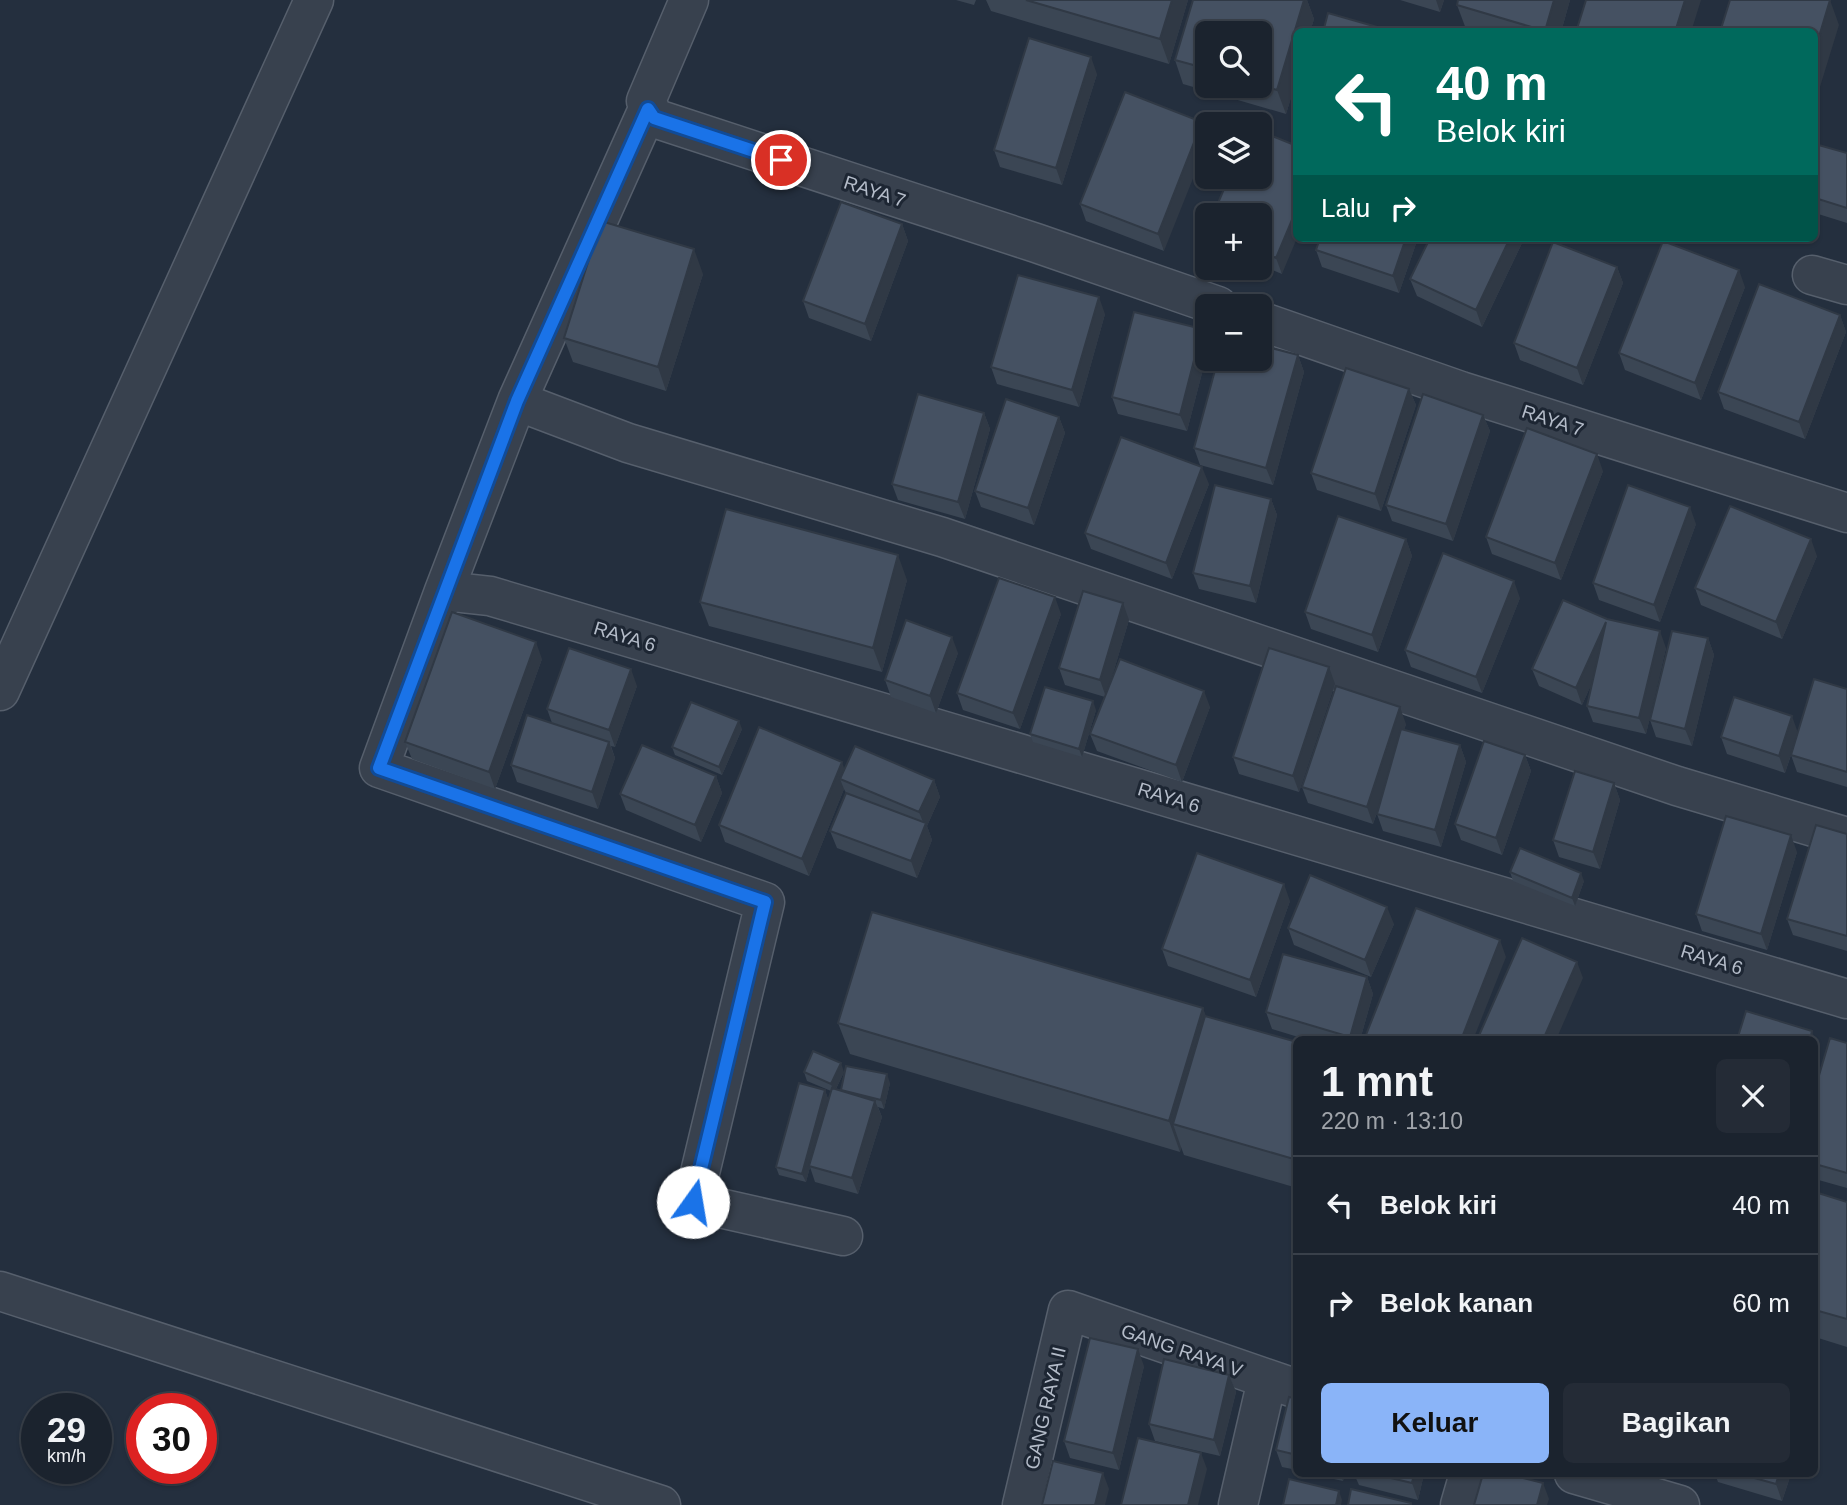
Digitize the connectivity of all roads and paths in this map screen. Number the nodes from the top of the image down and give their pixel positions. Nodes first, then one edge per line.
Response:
1 (314, 0) edge
2 (689, 0) edge
3 (648, 109) junction
4 (1195, 298) edge
5 (1272, 325) edge
6 (517, 401) junction
7 (1847, 513) edge
8 (444, 591) junction
9 (4, 672) edge
10 (1847, 837) edge
11 (1847, 999) edge
12 (843, 1236) dead end
13 (0, 1291) edge
14 (1069, 1310) joint
15 (1282, 1384) edge
16 (1468, 1477) edge
17 (1584, 1477) edge
18 (661, 1505) edge
19 (1022, 1505) edge
20 (1238, 1505) edge
21 (1460, 1505) edge
22 (1680, 1505) edge

1 - 9 street
2 - 3 street
3 - 4 street, RAYA 7
3 - 6 street
5 - 7 street, RAYA 7
6 - 8 street
6 - 10 street
8 - 11 street, RAYA 6
8 - 12 street
13 - 18 street
14 - 15 street, GANG RAYA V
14 - 19 street, GANG RAYA II
15 - 20 street
16 - 21 street
17 - 22 street

